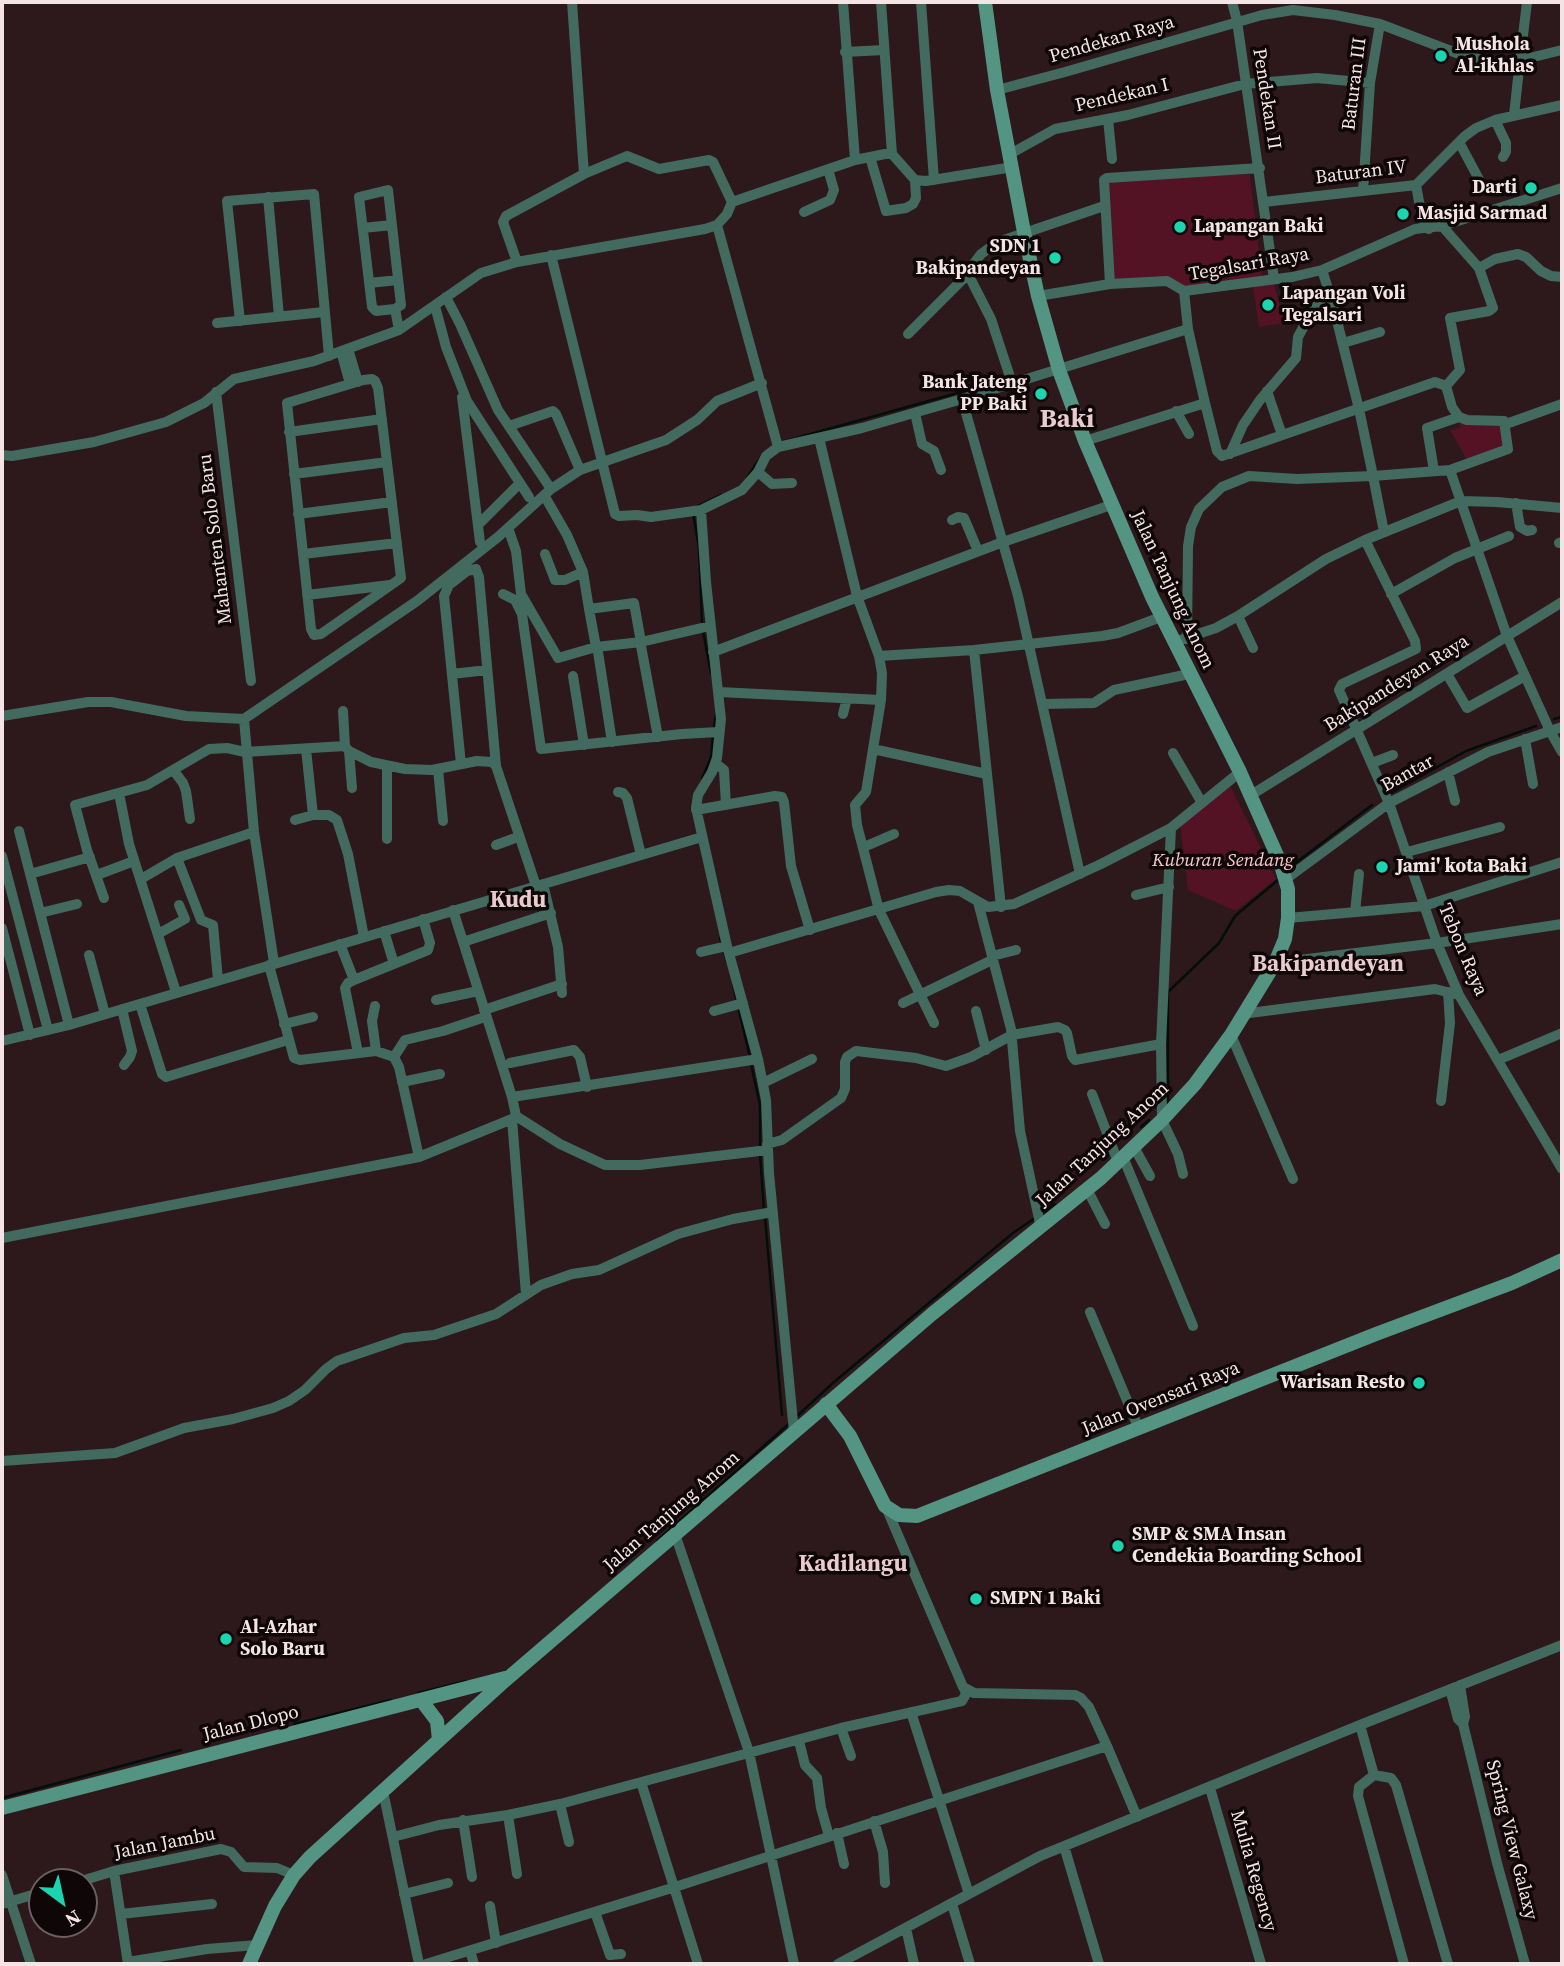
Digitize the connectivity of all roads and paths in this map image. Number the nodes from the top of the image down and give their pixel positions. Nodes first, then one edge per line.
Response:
1 (572, 2) edge
2 (843, 2) edge
3 (881, 2) edge
4 (921, 2) edge
5 (987, 2) edge
6 (1232, 2) edge
7 (1527, 2) edge
8 (1237, 22) junction
9 (1380, 24) junction
10 (884, 50) junction
11 (1562, 50) edge
12 (845, 52) junction
13 (1520, 64) junction
14 (1370, 83) junction
15 (1245, 84) junction
16 (997, 90) junction
17 (1562, 105) edge
18 (1514, 115) junction
19 (1108, 119) junction
20 (1494, 120) junction
21 (1460, 142) junction
22 (892, 154) junction
23 (870, 157) junction
24 (1503, 157) dead end
25 (1112, 159) dead end
26 (855, 160) junction
27 (1012, 160) junction
28 (1259, 168) junction
29 (828, 169) junction
30 (584, 174) junction
31 (915, 180) junction
32 (933, 180) junction
33 (1481, 183) dead end
34 (1416, 185) junction
35 (1562, 188) edge
36 (1363, 191) junction
37 (268, 197) junction
38 (732, 202) junction
39 (1264, 202) junction
40 (1104, 206) junction
41 (804, 212) dead end
42 (1422, 218) junction
43 (392, 225) junction
44 (717, 225) junction
45 (1442, 226) junction
46 (363, 228) junction
47 (1415, 229) junction
48 (1429, 229) junction
49 (1024, 232) junction
50 (551, 256) junction
51 (516, 262) junction
52 (1479, 268) junction
53 (1322, 270) junction
54 (968, 274) junction
55 (1562, 277) edge
56 (1274, 279) junction
57 (398, 280) junction
58 (369, 283) junction
59 (1110, 284) junction
60 (1184, 291) junction
61 (1356, 292) dead end
62 (1038, 296) junction
63 (1330, 296) junction
64 (446, 297) junction
65 (435, 306) junction
66 (395, 309) junction
67 (324, 312) junction
68 (279, 316) junction
69 (240, 320) junction
70 (217, 323) dead end
71 (1188, 329) junction
72 (399, 330) junction
73 (1380, 332) dead end
74 (908, 334) dead end
75 (1343, 343) junction
76 (345, 350) junction
77 (329, 356) junction
78 (1059, 370) junction
79 (354, 383) junction
80 (762, 383) junction
81 (1012, 383) junction
82 (461, 386) junction
83 (1446, 386) junction
84 (1267, 391) junction
85 (216, 392) junction
86 (962, 399) junction
87 (1205, 403) junction
88 (1562, 404) edge
89 (1359, 408) junction
90 (1176, 411) junction
91 (915, 413) junction
92 (1459, 417) junction
93 (382, 419) junction
94 (1506, 424) junction
95 (509, 426) junction
96 (289, 432) junction
97 (1189, 434) dead end
98 (1282, 435) junction
99 (819, 438) junction
100 (1086, 441) junction
101 (778, 445) junction
102 (1230, 454) junction
103 (2, 455) edge
104 (387, 462) junction
105 (601, 462) junction
106 (580, 470) junction
107 (941, 470) dead end
108 (1450, 470) junction
109 (1434, 471) junction
110 (758, 472) junction
111 (294, 474) junction
112 (1373, 476) junction
113 (792, 483) dead end
114 (520, 484) junction
115 (548, 492) junction
116 (529, 497) dead end
117 (1461, 501) junction
118 (392, 502) junction
119 (1516, 503) junction
120 (1111, 505) junction
121 (1562, 508) edge
122 (695, 512) junction
123 (298, 514) junction
124 (952, 520) dead end
125 (478, 525) junction
126 (508, 528) junction
127 (1532, 530) dead end
128 (1384, 533) junction
129 (1509, 536) dead end
130 (1365, 540) junction
131 (480, 542) dead end
132 (1003, 542) junction
133 (397, 543) junction
134 (1476, 547) junction
135 (978, 551) junction
136 (303, 554) junction
137 (545, 554) dead end
138 (583, 572) junction
139 (391, 585) junction
140 (503, 594) dead end
141 (1391, 594) junction
142 (307, 595) junction
143 (857, 596) junction
144 (1562, 602) edge
145 (589, 609) junction
146 (1238, 616) junction
147 (1161, 617) junction
148 (705, 627) junction
149 (1507, 636) junction
150 (1180, 641) junction
151 (641, 644) junction
152 (1030, 644) junction
153 (1253, 648) dead end
154 (597, 650) junction
155 (974, 650) junction
156 (713, 652) junction
157 (879, 656) junction
158 (487, 670) junction
159 (452, 674) junction
160 (1189, 674) junction
161 (1447, 674) junction
162 (573, 676) dead end
163 (1525, 676) junction
164 (251, 681) dead end
165 (719, 692) junction
166 (847, 698) junction
167 (881, 700) junction
168 (1043, 704) junction
169 (343, 711) dead end
170 (844, 714) dead end
171 (2, 716) edge
172 (244, 719) junction
173 (1562, 727) edge
174 (1549, 728) junction
175 (1357, 730) junction
176 (716, 732) junction
177 (658, 737) junction
178 (1525, 739) junction
179 (612, 742) junction
180 (584, 745) junction
181 (873, 748) junction
182 (306, 749) junction
183 (347, 749) junction
184 (246, 751) junction
185 (1173, 752) dead end
186 (1562, 752) edge
187 (1393, 755) dead end
188 (715, 763) junction
189 (1372, 763) junction
190 (461, 764) junction
191 (387, 766) junction
192 (496, 766) junction
193 (438, 769) junction
194 (174, 771) junction
195 (1240, 772) junction
196 (1448, 772) junction
197 (987, 774) junction
198 (1533, 784) dead end
199 (352, 788) dead end
200 (618, 792) dead end
201 (119, 793) junction
202 (1251, 795) junction
203 (1388, 801) junction
204 (1455, 801) dead end
205 (1202, 803) junction
206 (726, 805) junction
207 (696, 810) junction
208 (313, 815) junction
209 (190, 819) dead end
210 (295, 820) dead end
211 (443, 821) dead end
212 (1500, 827) dead end
213 (1171, 828) junction
214 (19, 831) dead end
215 (254, 832) junction
216 (894, 834) dead end
217 (518, 837) junction
218 (699, 838) junction
219 (387, 839) dead end
220 (496, 845) dead end
221 (863, 847) junction
222 (1407, 852) junction
223 (641, 855) junction
224 (2, 856) edge
225 (90, 857) junction
226 (177, 858) junction
227 (134, 861) junction
228 (1562, 862) edge
229 (30, 874) junction
230 (1080, 874) junction
231 (1359, 874) dead end
232 (97, 875) junction
233 (141, 879) junction
234 (1286, 879) junction
235 (539, 885) junction
236 (1169, 887) junction
237 (1136, 895) dead end
238 (104, 898) dead end
239 (978, 902) junction
240 (78, 904) dead end
241 (179, 905) dead end
242 (1424, 906) junction
243 (1001, 907) junction
244 (879, 910) junction
245 (453, 911) junction
246 (197, 912) junction
247 (1354, 912) junction
248 (40, 913) junction
249 (551, 913) junction
250 (1289, 918) junction
251 (185, 919) junction
252 (423, 919) junction
253 (1562, 924) edge
254 (2, 928) edge
255 (810, 930) junction
256 (384, 931) junction
257 (158, 934) junction
258 (365, 937) junction
259 (463, 942) junction
260 (1437, 943) junction
261 (340, 944) junction
262 (725, 948) junction
263 (1016, 950) dead end
264 (701, 952) dead end
265 (89, 955) dead end
266 (992, 958) junction
267 (1275, 963) junction
268 (271, 964) junction
269 (394, 964) junction
270 (1448, 971) junction
271 (218, 980) junction
272 (354, 980) junction
273 (1435, 989) junction
274 (478, 991) junction
275 (177, 992) junction
276 (920, 993) junction
277 (1454, 993) junction
278 (436, 1000) dead end
279 (903, 1003) dead end
280 (140, 1004) junction
281 (739, 1004) junction
282 (375, 1006) dead end
283 (122, 1009) junction
284 (714, 1011) dead end
285 (976, 1011) dead end
286 (484, 1013) junction
287 (105, 1014) junction
288 (1242, 1014) junction
289 (313, 1017) dead end
290 (934, 1023) dead end
291 (284, 1024) junction
292 (69, 1025) junction
293 (48, 1030) junction
294 (1562, 1033) edge
295 (30, 1035) junction
296 (1012, 1035) junction
297 (1231, 1035) junction
298 (288, 1040) junction
299 (2, 1041) edge
300 (1161, 1044) junction
301 (986, 1050) junction
302 (376, 1051) junction
303 (358, 1053) junction
304 (394, 1056) junction
305 (813, 1059) dead end
306 (752, 1060) junction
307 (1498, 1060) junction
308 (510, 1063) dead end
309 (124, 1065) dead end
310 (440, 1074) dead end
311 (402, 1082) junction
312 (763, 1083) junction
313 (587, 1087) junction
314 (1091, 1094) dead end
315 (512, 1097) junction
316 (1441, 1101) dead end
317 (514, 1118) junction
318 (1162, 1120) junction
319 (764, 1149) junction
320 (1125, 1155) junction
321 (419, 1157) junction
322 (1562, 1169) edge
323 (1183, 1174) dead end
324 (1150, 1176) dead end
325 (1293, 1179) dead end
326 (1087, 1189) junction
327 (768, 1213) junction
328 (1039, 1220) junction
329 (1105, 1224) dead end
330 (2, 1238) edge
331 (1562, 1260) edge
332 (526, 1294) junction
333 (1090, 1312) dead end
334 (1194, 1326) dead end
335 (826, 1404) junction
336 (792, 1424) junction
337 (1139, 1429) junction
338 (2, 1461) edge
339 (885, 1506) junction
340 (675, 1534) junction
341 (1562, 1645) edge
342 (509, 1678) junction
343 (1455, 1687) junction
344 (964, 1688) junction
345 (421, 1700) junction
346 (911, 1712) junction
347 (1360, 1725) junction
348 (841, 1728) junction
349 (439, 1740) junction
350 (799, 1741) junction
351 (1107, 1746) junction
352 (749, 1752) junction
353 (850, 1756) dead end
354 (1374, 1775) junction
355 (642, 1782) junction
356 (1210, 1788) junction
357 (383, 1791) junction
358 (940, 1799) junction
359 (560, 1804) junction
360 (2, 1808) edge
361 (508, 1815) junction
362 (1137, 1817) junction
363 (463, 1820) junction
364 (874, 1821) junction
365 (833, 1834) junction
366 (393, 1837) junction
367 (569, 1842) dead end
368 (1064, 1846) junction
369 (772, 1855) junction
370 (844, 1864) dead end
371 (114, 1871) junction
372 (517, 1874) dead end
373 (2, 1875) edge
374 (294, 1875) junction
375 (98, 1876) edge
376 (472, 1877) dead end
377 (447, 1883) dead end
378 (885, 1883) dead end
379 (675, 1888) junction
380 (404, 1894) junction
381 (969, 1894) junction
382 (28, 1896) edge
383 (6, 1903) edge
384 (212, 1904) dead end
385 (951, 1904) junction
386 (490, 1906) dead end
387 (595, 1912) junction
388 (121, 1914) junction
389 (906, 1928) junction
390 (496, 1943) junction
391 (257, 1945) junction
392 (470, 1951) junction
393 (621, 1954) dead end
394 (128, 1963) edge
395 (31, 1964) edge
396 (249, 1964) edge
397 (419, 1964) edge
398 (426, 1964) edge
399 (474, 1964) edge
400 (698, 1964) edge
401 (794, 1964) edge
402 (838, 1964) edge
403 (915, 1964) edge
404 (970, 1964) edge
405 (1099, 1964) edge
406 (1261, 1964) edge
407 (1404, 1964) edge
408 (1448, 1964) edge
409 (1525, 1964) edge

1 - 30 street
2 - 12 street
3 - 10 street
4 - 32 street
5 - 16 main road, Jalan Tanjung Anom
6 - 8 street, Pendekan II
7 - 13 street
8 - 9 street, Pendekan Raya
8 - 15 street, Pendekan II
8 - 16 street, Pendekan Raya
9 - 13 street, Pendekan Raya
9 - 14 street, Baturan III
10 - 12 street
10 - 22 street
11 - 13 street
12 - 26 street
13 - 18 street
14 - 15 street, Pendekan I
14 - 36 street, Baturan III
15 - 19 street, Pendekan I
15 - 28 street, Pendekan II
16 - 27 main road, Jalan Tanjung Anom
17 - 18 street, Baturan IV
18 - 20 street, Baturan IV
19 - 25 street
19 - 27 street, Pendekan I
20 - 21 street, Baturan IV
20 - 24 street
21 - 33 street
21 - 34 street, Baturan IV
22 - 23 street
22 - 31 street
23 - 26 street
23 - 31 street
26 - 29 street
27 - 32 street, Pendekan I
27 - 49 main road, Jalan Tanjung Anom
28 - 39 street, Pendekan II
28 - 40 street
29 - 38 street
29 - 41 street
30 - 38 street
30 - 51 street
31 - 32 street, Pendekan I
34 - 36 street, Baturan IV
34 - 42 street
35 - 45 street, Tegalsari Raya
36 - 39 street, Baturan IV
37 - 67 street
37 - 68 street
37 - 69 street
38 - 44 street
39 - 56 street, Pendekan II
40 - 49 street
40 - 59 street
42 - 47 street
42 - 48 street
43 - 46 street
43 - 46 street
43 - 57 street
44 - 50 street
44 - 80 street
45 - 48 street, Tegalsari Raya
45 - 52 street
46 - 58 street
47 - 48 street, Tegalsari Raya
47 - 53 street, Tegalsari Raya
49 - 54 street
49 - 62 main road, Jalan Tanjung Anom
50 - 51 street
50 - 105 street
51 - 64 street
52 - 55 street
52 - 83 street
53 - 56 street, Tegalsari Raya
53 - 63 street, Tegalsari Raya
54 - 74 street
54 - 81 street
56 - 60 street, Tegalsari Raya
57 - 58 street
57 - 66 street
58 - 66 street
59 - 60 street
59 - 62 street
60 - 71 street, Tegalsari Raya
61 - 63 street
62 - 78 main road, Jalan Tanjung Anom
63 - 75 street, Tegalsari Raya
63 - 84 street
64 - 65 street
64 - 95 street
65 - 72 street
65 - 82 street
66 - 72 street
67 - 68 street
67 - 77 street
68 - 69 street
69 - 70 street
71 - 78 street
71 - 87 street, Tegalsari Raya
72 - 76 street
73 - 75 street
75 - 89 street, Tegalsari Raya
76 - 77 street
76 - 79 street
77 - 85 street
78 - 81 street
78 - 100 main road, Jalan Tanjung Anom
79 - 93 street
79 - 96 street
80 - 101 street
80 - 105 street
81 - 86 street
82 - 114 street
82 - 125 street
83 - 89 street
83 - 92 street
84 - 98 street
84 - 102 street
85 - 103 street
85 - 164 street, Mahanten Solo Baru
86 - 91 street
86 - 132 street
87 - 90 street
87 - 102 street
88 - 94 street
89 - 98 street
89 - 112 street, Tegalsari Raya
90 - 97 street
90 - 100 street
91 - 99 street
91 - 107 street
92 - 94 street
92 - 109 street
93 - 96 street
93 - 104 street
94 - 108 street
95 - 106 street
95 - 115 street
96 - 111 street
98 - 102 street
99 - 101 street
99 - 143 street
100 - 120 main road, Jalan Tanjung Anom
101 - 110 street
104 - 111 street
104 - 118 street
105 - 106 street
105 - 122 street
106 - 115 street
108 - 109 street
108 - 117 street
109 - 112 street
110 - 113 street
110 - 122 street
111 - 123 street
112 - 128 street, Tegalsari Raya
112 - 150 street
114 - 116 street
114 - 125 street
115 - 126 street
115 - 138 street
117 - 119 street
117 - 128 street
117 - 134 street
118 - 123 street
118 - 133 street
119 - 121 street
119 - 127 street
120 - 132 street
120 - 147 main road, Jalan Tanjung Anom
122 - 148 street
123 - 136 street
124 - 135 street
125 - 131 street
126 - 154 street
126 - 172 street
128 - 130 street
129 - 134 street
130 - 141 street
130 - 146 street
132 - 135 street
132 - 152 street
133 - 136 street
133 - 139 street
134 - 141 street
134 - 149 street
135 - 143 street
136 - 142 street
137 - 138 street
138 - 145 street
139 - 142 street
139 - 142 street
140 - 180 street
141 - 175 street, Tebon Raya
143 - 156 street
143 - 157 street
144 - 149 street, Bakipandeyan Raya
145 - 151 street
145 - 154 street
146 - 150 street
146 - 153 street
147 - 150 main road, Jalan Tanjung Anom
147 - 152 street
148 - 151 street
148 - 156 street
149 - 161 street, Bakipandeyan Raya
149 - 163 street
150 - 160 main road, Jalan Tanjung Anom
151 - 154 street
151 - 177 street
152 - 155 street
152 - 168 street
154 - 179 street
155 - 157 street
155 - 197 street
156 - 165 street
157 - 167 street
158 - 159 street
158 - 159 street
158 - 192 street
159 - 190 street
160 - 168 street
160 - 195 main road, Jalan Tanjung Anom
161 - 163 street
161 - 175 street, Bakipandeyan Raya
162 - 180 street
163 - 174 street
165 - 166 street
165 - 176 street
166 - 167 street
166 - 170 street
167 - 181 street
168 - 230 street
169 - 183 street
171 - 172 street
172 - 184 street
173 - 174 street, Bantar
174 - 178 street, Bantar
174 - 186 street
175 - 189 street, Tebon Raya
175 - 202 street, Bakipandeyan Raya
176 - 177 street
176 - 188 street
177 - 179 street
178 - 196 street, Bantar
178 - 198 street
179 - 180 street
181 - 197 street
181 - 221 street
182 - 183 street
182 - 184 street
182 - 208 street
183 - 191 street
183 - 199 street
184 - 194 street
184 - 215 street
185 - 205 street
187 - 189 street
188 - 206 street
188 - 207 street
189 - 203 street, Tebon Raya
190 - 192 street
190 - 193 street
191 - 193 street
191 - 219 street
192 - 217 street
193 - 211 street
194 - 201 street
194 - 209 street
195 - 202 main road, Jalan Tanjung Anom
195 - 205 street
196 - 203 street, Bantar
196 - 204 street
197 - 243 street
200 - 223 street
201 - 225 street
201 - 227 street
202 - 234 main road, Jalan Tanjung Anom
203 - 222 street, Tebon Raya
203 - 234 street, Bantar
205 - 213 street
206 - 207 street
206 - 255 street
207 - 218 street
208 - 210 street
208 - 258 street
212 - 222 street
213 - 230 street
213 - 236 street
214 - 229 street
215 - 226 street
215 - 268 street
216 - 221 street
217 - 220 street
217 - 235 street
218 - 223 street
218 - 262 street
221 - 244 street
222 - 242 street, Tebon Raya
223 - 235 street
224 - 293 street
225 - 229 street
225 - 232 street
226 - 233 street
226 - 246 street
227 - 232 street
227 - 233 street
228 - 242 street
229 - 248 street
230 - 243 street
231 - 247 street
232 - 238 street
233 - 257 street
234 - 250 main road, Jalan Tanjung Anom
235 - 245 street
235 - 249 street
236 - 237 street
236 - 300 street
239 - 243 street
239 - 244 street
239 - 266 street
240 - 248 street
241 - 251 street
242 - 247 street
242 - 260 street, Tebon Raya
244 - 255 street
244 - 276 street
245 - 252 street
245 - 259 street
246 - 251 street
246 - 271 street
247 - 250 street
248 - 292 street
249 - 259 street
249 - 286 street
250 - 267 main road, Jalan Tanjung Anom
251 - 257 street
252 - 256 street
252 - 269 street
253 - 260 street
254 - 295 street
255 - 262 street
256 - 258 street
256 - 269 street
257 - 275 street
258 - 261 street
259 - 274 street
260 - 267 street
260 - 270 street, Tebon Raya
261 - 268 street
261 - 272 street
262 - 264 street
262 - 281 street
263 - 266 street
265 - 287 street
266 - 276 street
266 - 296 street
267 - 288 main road, Jalan Tanjung Anom
268 - 271 street
268 - 291 street
269 - 272 street
270 - 273 street
270 - 277 street, Tebon Raya
271 - 275 street
272 - 303 street
273 - 277 street
273 - 288 street
274 - 278 street
274 - 286 street
275 - 280 street
276 - 279 street
276 - 290 street
277 - 307 street, Tebon Raya
277 - 316 street
280 - 283 street
280 - 298 street
281 - 284 street
281 - 306 street
282 - 302 street
283 - 287 street
283 - 309 street
285 - 301 street
286 - 304 street
286 - 315 street
287 - 292 street
288 - 297 main road, Jalan Tanjung Anom
289 - 291 street
291 - 298 street
292 - 293 street
293 - 295 street
294 - 307 street
295 - 299 street
296 - 300 street
296 - 301 street
296 - 328 street
297 - 318 main road, Jalan Tanjung Anom
297 - 325 street
298 - 303 street
300 - 318 street
301 - 319 street
302 - 303 street
302 - 304 street
304 - 311 street
305 - 312 street
306 - 312 street
306 - 313 street
307 - 322 street, Tebon Raya
308 - 313 street
310 - 311 street
311 - 321 street
312 - 319 street
313 - 315 street
314 - 320 street
315 - 317 street
317 - 319 street
317 - 321 street
317 - 332 street
318 - 320 main road, Jalan Tanjung Anom
318 - 323 street
319 - 327 street
320 - 324 street
320 - 326 main road, Jalan Tanjung Anom
320 - 334 street
321 - 330 street
326 - 328 main road, Jalan Tanjung Anom
326 - 329 street
327 - 332 street
327 - 336 street
328 - 335 main road, Jalan Tanjung Anom
331 - 337 main road, Jalan Ovensari Raya
332 - 338 street
333 - 337 street
335 - 336 main road, Jalan Tanjung Anom
335 - 339 main road
336 - 340 main road, Jalan Tanjung Anom
337 - 339 main road, Jalan Ovensari Raya
339 - 344 street
340 - 342 main road, Jalan Tanjung Anom
340 - 352 street
341 - 343 street
342 - 345 main road, Jalan Dlopo
342 - 349 main road, Jalan Tanjung Anom
343 - 347 street
343 - 409 street, Spring View Galaxy
344 - 346 street
344 - 351 street
345 - 349 main road
345 - 360 main road, Jalan Dlopo
346 - 348 street
346 - 358 street
347 - 354 street
347 - 356 street
348 - 350 street
348 - 353 street
349 - 357 main road, Jalan Tanjung Anom
350 - 352 street
350 - 365 street
351 - 358 street
351 - 362 street
352 - 355 street
352 - 369 street
354 - 407 street
354 - 408 street
355 - 359 street
355 - 379 street
356 - 362 street
356 - 406 street, Mulia Regency
357 - 366 street
357 - 374 main road, Jalan Tanjung Anom
358 - 364 street
358 - 381 street
359 - 361 street
359 - 367 street
361 - 363 street
361 - 372 street
362 - 368 street
363 - 366 street
363 - 376 street
364 - 365 street
364 - 378 street
365 - 369 street
365 - 370 street
366 - 380 street
368 - 381 street
368 - 405 street
369 - 379 street
369 - 401 street
371 - 374 street, Jalan Jambu
371 - 375 street, Jalan Jambu
371 - 388 street
373 - 383 street
374 - 391 main road, Jalan Tanjung Anom
377 - 380 street
379 - 387 street
379 - 400 street
380 - 397 street
381 - 385 street
382 - 383 street
383 - 395 street
384 - 388 street
385 - 389 street
385 - 404 street
386 - 390 street
387 - 390 street
387 - 393 street
388 - 394 street
389 - 402 street
389 - 403 street
390 - 392 street
391 - 394 street
391 - 396 main road, Jalan Tanjung Anom
392 - 398 street
392 - 399 street

